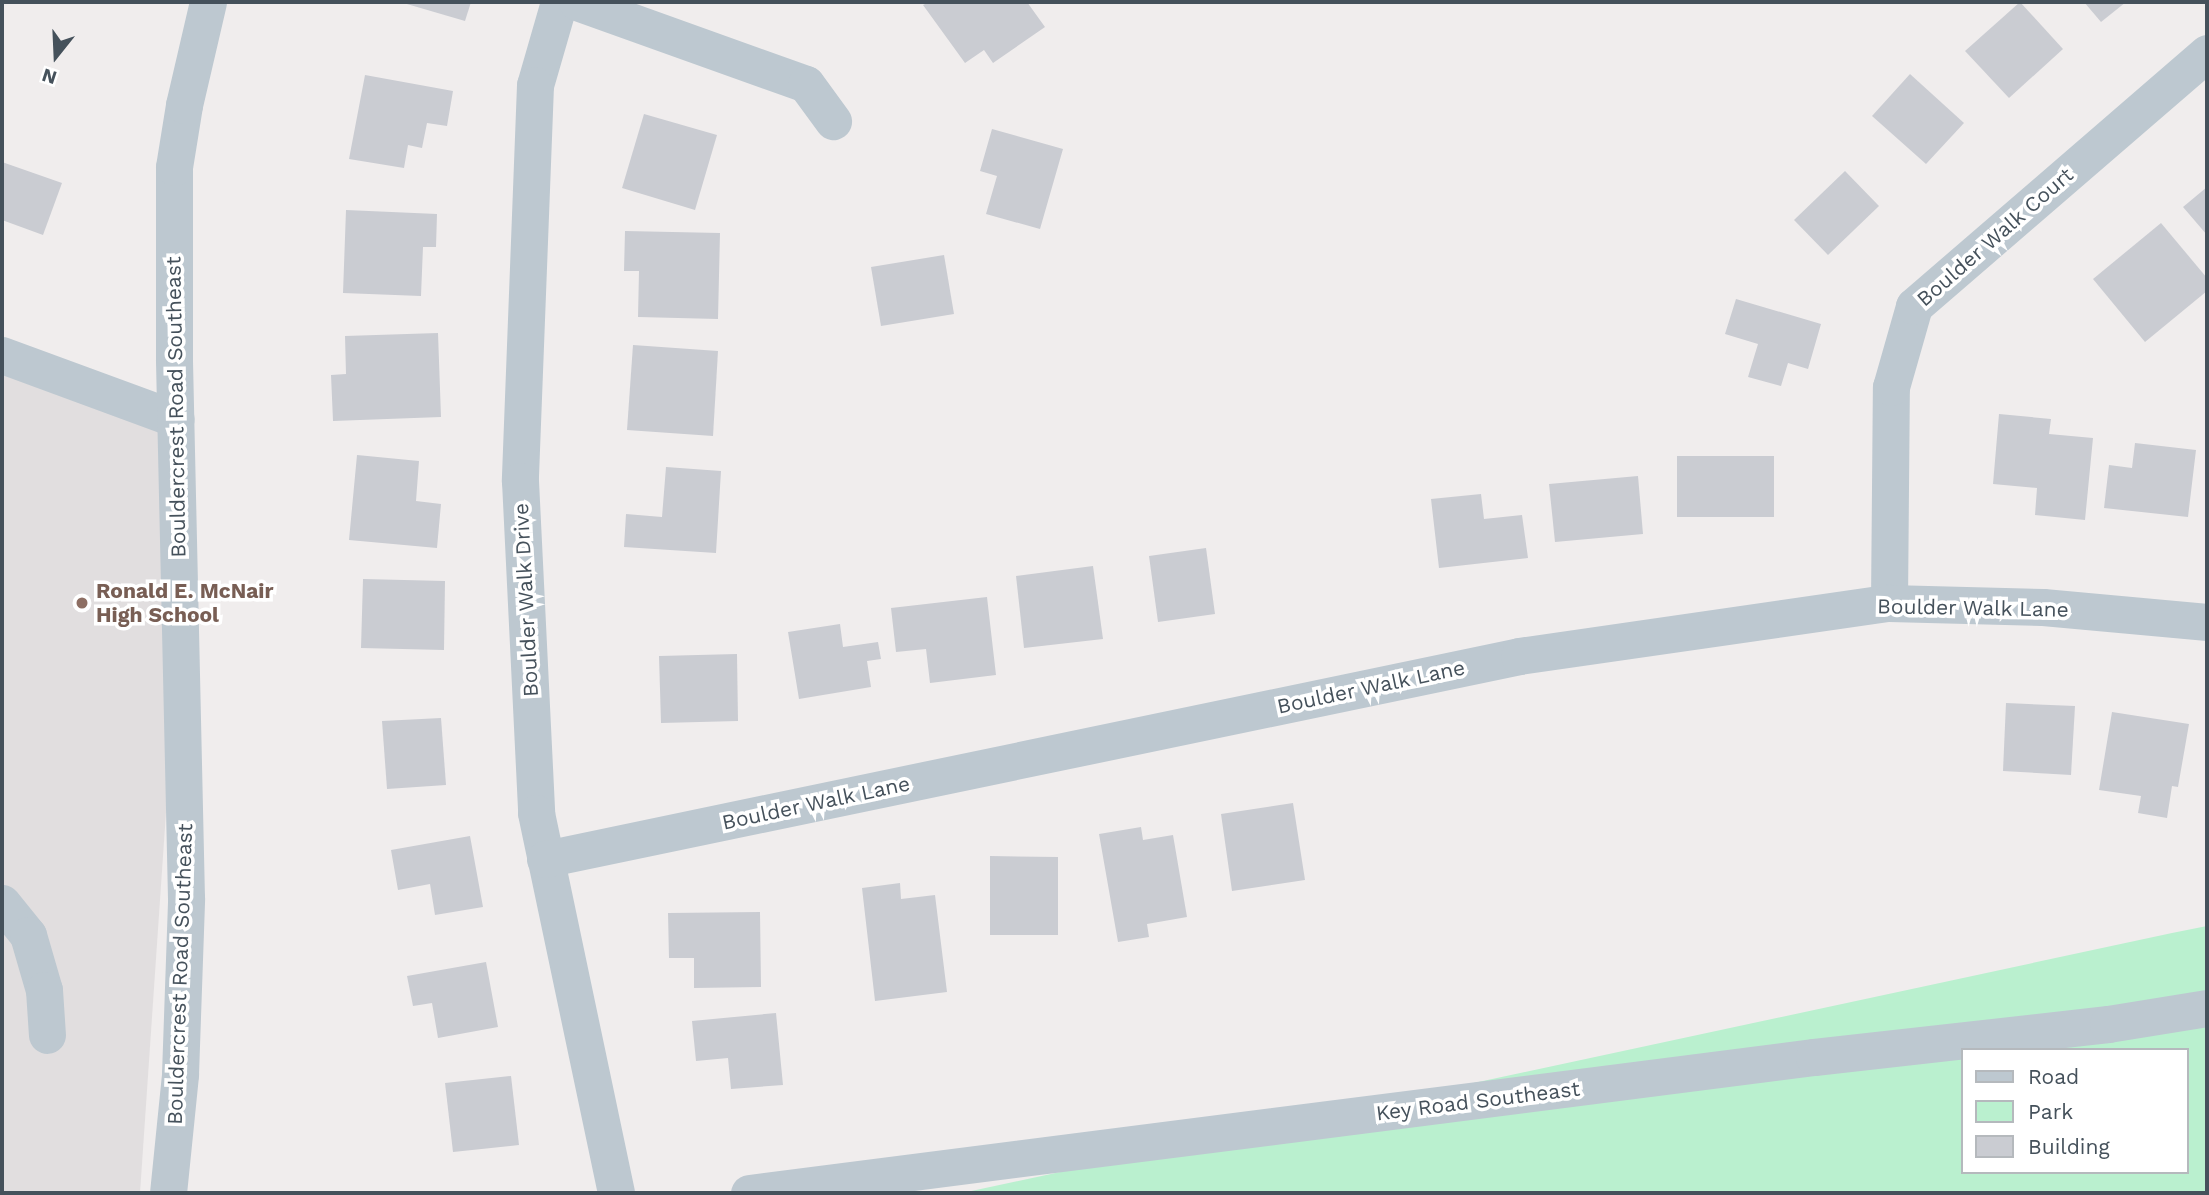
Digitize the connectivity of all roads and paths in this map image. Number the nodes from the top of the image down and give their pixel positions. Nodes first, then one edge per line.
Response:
1 (208, 2) edge
2 (559, 2) edge
3 (577, 2) edge
4 (2207, 52) edge
5 (832, 121) dead end
6 (2, 355) edge
7 (176, 419) junction
8 (1889, 603) junction
9 (2207, 622) edge
10 (545, 859) junction
11 (2, 903) edge
12 (2207, 1008) edge
13 (47, 1035) dead end
14 (168, 1193) edge
15 (616, 1193) edge
16 (749, 1193) edge

1 - 7 street, Bouldercrest Road Southeast
2 - 10 street, Boulder Walk Drive
3 - 5 street
4 - 8 street, Boulder Walk Court
6 - 7 street
7 - 14 street, Bouldercrest Road Southeast
8 - 9 street, Boulder Walk Lane
8 - 10 street, Boulder Walk Lane
10 - 15 street, Boulder Walk Drive
11 - 13 street
12 - 16 street, Key Road Southeast

